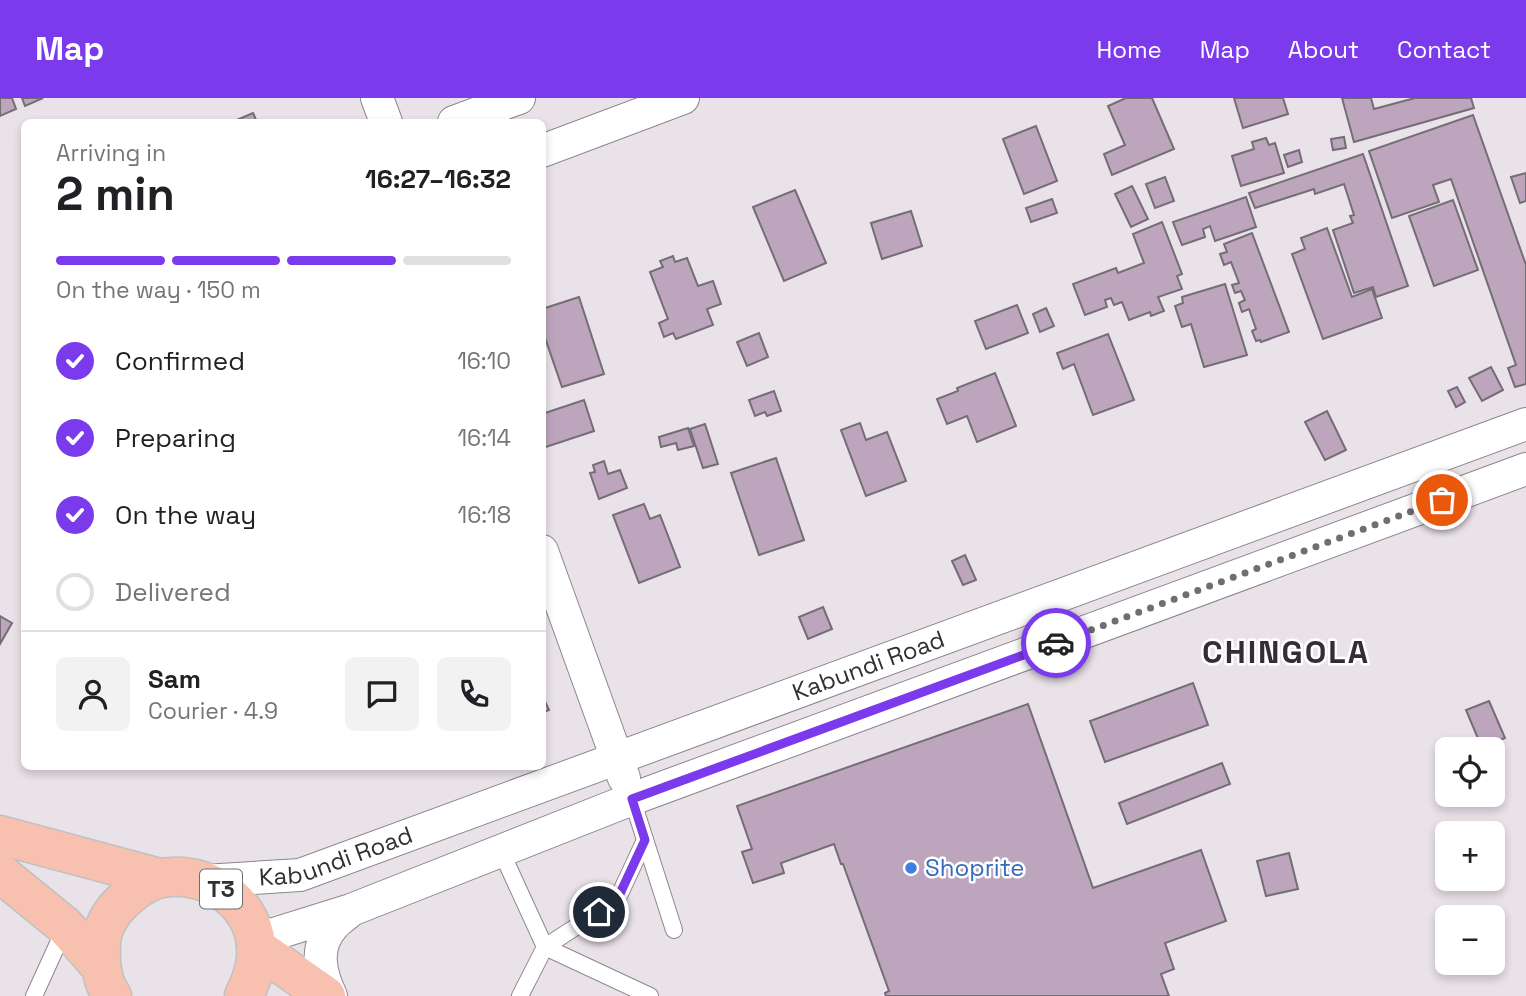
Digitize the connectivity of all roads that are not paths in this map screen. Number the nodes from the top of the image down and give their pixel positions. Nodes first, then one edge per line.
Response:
1 (377, 98) edge
2 (519, 98) edge
3 (683, 98) edge
4 (385, 119) edge
5 (462, 119) edge
6 (546, 149) edge
7 (1526, 424) edge
8 (1454, 450) junction
9 (1526, 469) edge
10 (1468, 490) junction
11 (546, 562) edge
12 (617, 758) junction
13 (632, 799) junction
14 (0, 835) edge
15 (645, 840) junction
16 (501, 851) junction
17 (0, 873) edge
18 (160, 878) junction
19 (204, 881) junction
20 (351, 910) junction
21 (65, 926) junction
22 (674, 930) dead end
23 (256, 943) junction
24 (545, 947) junction
25 (106, 981) edge
26 (34, 996) edge
27 (244, 996) edge
28 (329, 996) edge
29 (520, 996) edge
30 (650, 996) edge

1 - 4 street
2 - 5 street
3 - 6 street
7 - 8 street, Kabundi Road
8 - 10 street
8 - 12 street, Kabundi Road
9 - 10 street, Kabundi Road
10 - 13 street, Kabundi Road
11 - 12 street
12 - 13 street
12 - 19 street, Kabundi Road
13 - 15 lane
13 - 16 street, Kabundi Road
14 - 18 highway, T3
15 - 22 lane
15 - 24 lane
16 - 20 street, Kabundi Road
16 - 24 lane
17 - 21 highway, T3
18 - 19 highway, T3
18 - 25 highway, T3
19 - 23 highway, T3
20 - 23 street, Kabundi Road
20 - 28 street
21 - 25 highway, T3
21 - 26 lane
23 - 27 highway
23 - 28 highway, T3
24 - 29 lane
24 - 30 lane

